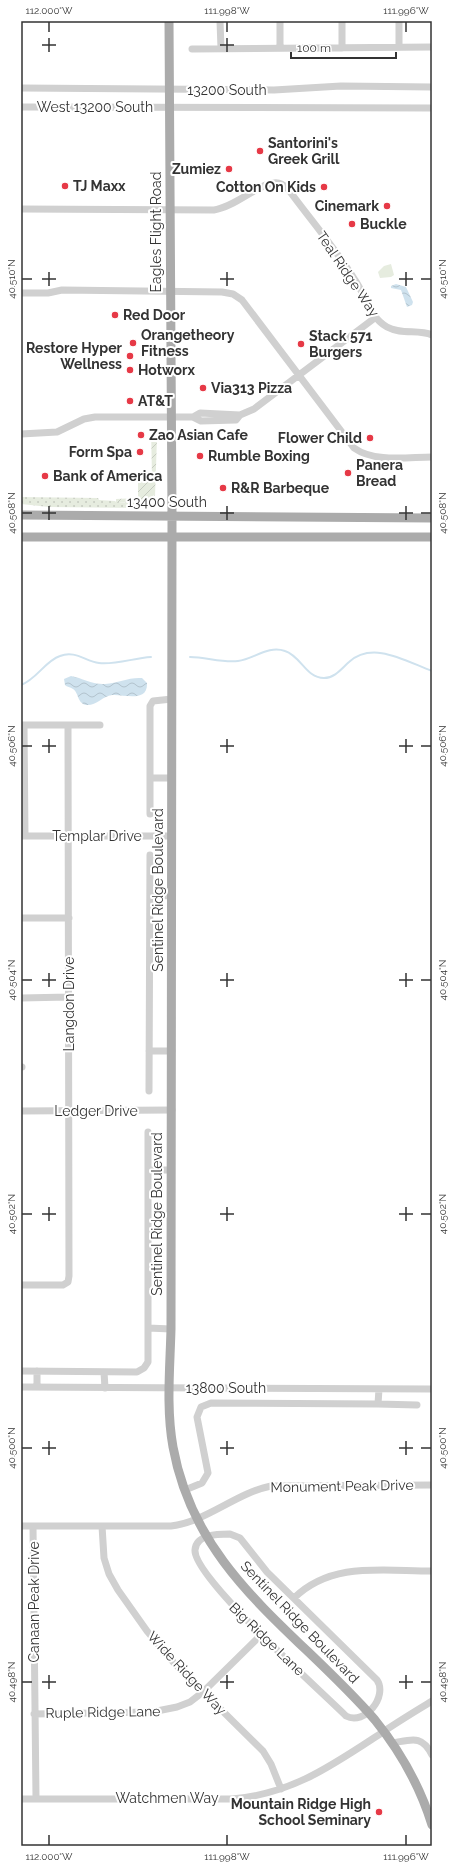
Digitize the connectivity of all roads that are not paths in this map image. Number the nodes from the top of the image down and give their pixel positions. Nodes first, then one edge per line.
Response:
1 (169, 21) edge
2 (220, 21) edge
3 (280, 21) edge
4 (342, 21) edge
5 (399, 21) edge
6 (399, 47) junction
7 (432, 47) edge
8 (221, 48) junction
9 (280, 48) junction
10 (342, 48) junction
11 (192, 49) dead end
12 (432, 87) edge
13 (21, 88) edge
14 (169, 90) junction
15 (21, 107) edge
16 (169, 107) junction
17 (432, 108) edge
18 (21, 210) edge
19 (169, 210) junction
20 (170, 290) junction
21 (21, 293) edge
22 (376, 317) junction
23 (432, 335) edge
24 (298, 375) junction
25 (171, 417) junction
26 (21, 434) edge
27 (432, 457) edge
28 (21, 515) edge
29 (172, 516) junction
30 (432, 518) edge
31 (21, 537) edge
32 (172, 537) junction
33 (432, 537) edge
34 (172, 698) junction
35 (23, 725) edge
36 (68, 725) junction
37 (100, 725) dead end
38 (150, 778) junction
39 (172, 778) junction
40 (150, 814) dead end
41 (23, 836) edge
42 (69, 836) junction
43 (172, 836) junction
44 (150, 855) dead end
45 (150, 895) junction
46 (172, 896) junction
47 (21, 918) edge
48 (69, 918) junction
49 (69, 997) junction
50 (21, 998) edge
51 (150, 1051) junction
52 (172, 1052) junction
53 (149, 1091) dead end
54 (172, 1110) junction
55 (21, 1111) edge
56 (69, 1111) junction
57 (148, 1132) dead end
58 (149, 1170) junction
59 (171, 1170) junction
60 (21, 1285) edge
61 (148, 1328) junction
62 (171, 1329) junction
63 (21, 1371) edge
64 (37, 1371) junction
65 (104, 1372) junction
66 (21, 1387) edge
67 (37, 1387) junction
68 (105, 1388) junction
69 (170, 1388) junction
70 (379, 1389) junction
71 (432, 1389) edge
72 (378, 1404) junction
73 (417, 1405) dead end
74 (432, 1485) edge
75 (185, 1490) junction
76 (197, 1518) junction
77 (21, 1526) edge
78 (33, 1526) junction
79 (102, 1526) junction
80 (206, 1536) junction
81 (432, 1571) edge
82 (294, 1598) junction
83 (262, 1634) junction
84 (203, 1692) junction
85 (432, 1701) edge
86 (369, 1712) junction
87 (34, 1714) junction
88 (384, 1731) junction
89 (392, 1743) junction
90 (432, 1755) edge
91 (282, 1789) junction
92 (21, 1798) edge
93 (36, 1798) junction
94 (432, 1825) edge

1 - 14 main road, Eagles Flight Road
2 - 8 street
3 - 9 street
4 - 10 street
5 - 6 street
6 - 7 street
6 - 10 street
8 - 9 street
8 - 11 street
9 - 10 street
12 - 14 street, 13200 South
13 - 14 street, 13200 South
14 - 16 main road, Eagles Flight Road
15 - 16 street, West 13200 South
16 - 17 street, 13200 South
16 - 19 main road, Eagles Flight Road
18 - 19 street
19 - 20 main road, Eagles Flight Road
19 - 22 street, Teal Ridge Way
20 - 21 street
20 - 24 street
20 - 25 main road, Eagles Flight Road
22 - 23 street, Teal Ridge Way
22 - 24 street
24 - 25 street
24 - 27 street
25 - 26 street
25 - 29 main road, Eagles Flight Road
28 - 29 main road, 13400 South
29 - 30 main road, 13400 South
29 - 32 main road, Sentinel Ridge Boulevard
31 - 32 main road
32 - 33 main road
32 - 34 main road, Sentinel Ridge Boulevard
34 - 38 street
34 - 39 main road, Sentinel Ridge Boulevard
35 - 36 street
35 - 41 street
36 - 37 street
36 - 42 street, Langdon Drive
38 - 39 street
38 - 40 street
39 - 43 main road, Sentinel Ridge Boulevard
41 - 42 street, Templar Drive
42 - 43 street, Templar Drive
42 - 48 street, Langdon Drive
43 - 46 main road, Sentinel Ridge Boulevard
44 - 45 street
45 - 46 street
45 - 51 street
46 - 52 main road, Sentinel Ridge Boulevard
47 - 48 street
48 - 49 street, Langdon Drive
49 - 50 street
49 - 56 street, Langdon Drive
51 - 52 street
51 - 53 street
52 - 54 main road, Sentinel Ridge Boulevard
54 - 56 street, Ledger Drive
54 - 59 main road, Sentinel Ridge Boulevard
55 - 56 street, Ledger Drive
56 - 60 street, Langdon Drive
57 - 58 street
58 - 59 street
58 - 61 street
59 - 62 main road, Sentinel Ridge Boulevard
61 - 62 street
61 - 65 street
62 - 69 main road, Sentinel Ridge Boulevard
63 - 64 street
64 - 65 street
64 - 67 street
65 - 68 street
66 - 67 street, 13800 South
67 - 68 street, 13800 South
68 - 69 street, 13800 South
69 - 70 street, 13800 South
69 - 75 main road, Sentinel Ridge Boulevard
70 - 71 street, 13800 South
70 - 72 street
72 - 73 street
72 - 75 street
74 - 76 street, Monument Peak Drive
75 - 76 main road, Sentinel Ridge Boulevard
76 - 79 street, Monument Peak Drive
76 - 80 main road, Sentinel Ridge Boulevard
77 - 78 street, Monument Peak Drive
78 - 79 street, Monument Peak Drive
78 - 87 street, Canaan Peak Drive
79 - 84 street, Wide Ridge Way
80 - 82 street
80 - 83 street, Big Ridge Lane
80 - 86 main road, Sentinel Ridge Boulevard
81 - 82 street
82 - 86 street
83 - 84 street, Ruple Ridge Lane
83 - 86 street, Big Ridge Lane
84 - 87 street, Ruple Ridge Lane
84 - 91 street, Wide Ridge Way
85 - 88 street, Watchmen Way
86 - 88 main road, Sentinel Ridge Boulevard
87 - 93 street, Canaan Peak Drive
88 - 89 main road, Sentinel Ridge Boulevard
88 - 91 street, Watchmen Way
89 - 90 street
89 - 94 main road, Sentinel Ridge Boulevard
91 - 93 street, Watchmen Way
92 - 93 street, Watchmen Way

